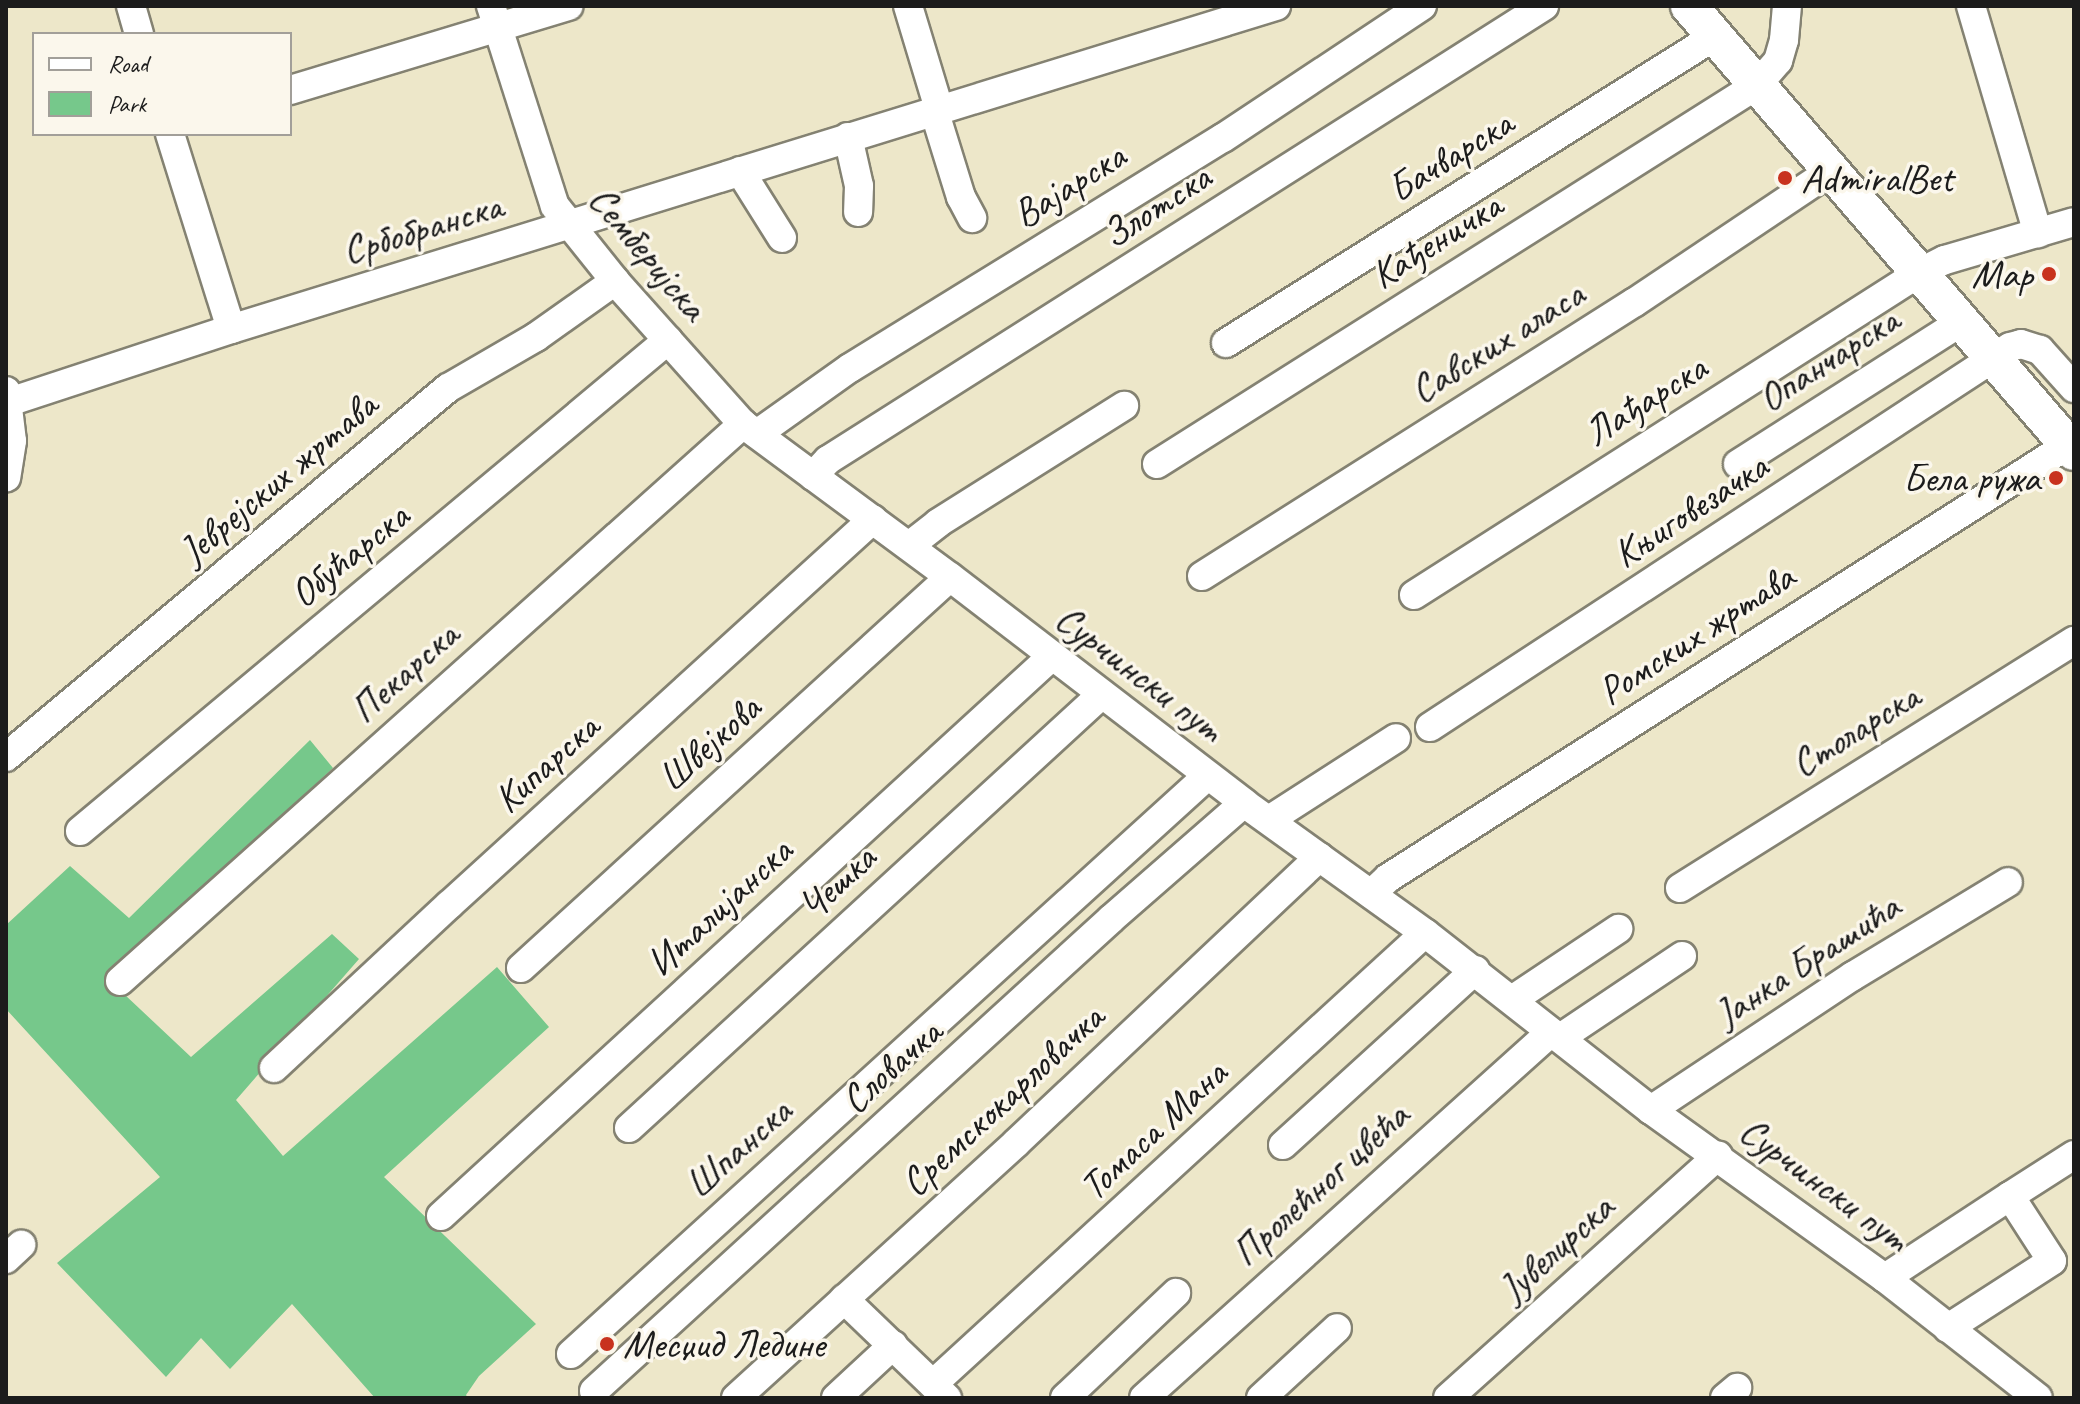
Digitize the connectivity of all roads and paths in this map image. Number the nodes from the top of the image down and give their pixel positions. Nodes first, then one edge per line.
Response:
1 (131, 6) edge
2 (569, 6) edge
3 (908, 6) edge
4 (1276, 6) edge
5 (1422, 6) edge
6 (1544, 6) edge
7 (1787, 6) edge
8 (1971, 6) edge
9 (1700, 15) edge
10 (494, 17) edge
11 (138, 32) edge
12 (1757, 85) junction
13 (292, 89) edge
14 (936, 109) junction
15 (171, 136) edge
16 (848, 137) junction
17 (740, 171) junction
18 (1831, 171) junction
19 (858, 212) dead end
20 (972, 218) dead end
21 (2074, 222) edge
22 (568, 224) junction
23 (2038, 233) junction
24 (782, 238) dead end
25 (1919, 273) junction
26 (615, 281) junction
27 (1961, 322) junction
28 (231, 329) junction
29 (668, 340) junction
30 (1226, 343) dead end
31 (1992, 358) junction
32 (2071, 378) edge
33 (7, 398) edge
34 (1124, 406) dead end
35 (750, 429) junction
36 (2071, 449) edge
37 (1157, 464) dead end
38 (1738, 464) dead end
39 (813, 476) junction
40 (6, 478) edge
41 (873, 519) junction
42 (909, 546) junction
43 (1202, 576) dead end
44 (950, 577) junction
45 (1414, 595) dead end
46 (2074, 641) edge
47 (1051, 657) junction
48 (1100, 696) junction
49 (1430, 727) dead end
50 (1396, 738) dead end
51 (6, 757) edge
52 (1207, 776) junction
53 (1244, 803) junction
54 (1269, 820) junction
55 (80, 831) dead end
56 (1320, 857) junction
57 (2008, 882) dead end
58 (1680, 888) dead end
59 (1371, 894) junction
60 (1618, 929) dead end
61 (1425, 933) junction
62 (1682, 956) dead end
63 (521, 968) dead end
64 (1475, 970) junction
65 (120, 981) dead end
66 (1512, 1000) junction
67 (1556, 1035) junction
68 (274, 1068) dead end
69 (1651, 1110) junction
70 (629, 1128) dead end
71 (1283, 1145) dead end
72 (2074, 1155) edge
73 (1718, 1156) junction
74 (2010, 1196) junction
75 (441, 1216) dead end
76 (1885, 1278) junction
77 (1176, 1293) dead end
78 (844, 1299) junction
79 (1337, 1328) dead end
80 (1948, 1328) junction
81 (893, 1345) junction
82 (571, 1354) dead end
83 (594, 1391) dead end
84 (940, 1391) edge
85 (736, 1398) edge
86 (836, 1398) edge
87 (1065, 1398) edge
88 (1144, 1398) edge
89 (1261, 1398) edge
90 (1448, 1398) edge
91 (2038, 1398) edge

1 - 11 street
2 - 10 street
3 - 14 street
4 - 14 street, Србобранска
5 - 35 street, Вајарска
6 - 39 street, Злотска
7 - 12 street
8 - 23 street
9 - 12 main road
9 - 30 street, Бачварска
10 - 13 street
10 - 22 street, Семберијска
12 - 18 main road
12 - 37 street, Кађеничка
14 - 16 street, Србобранска
14 - 20 street
15 - 28 street
16 - 17 street, Србобранска
16 - 19 street
17 - 22 street, Србобранска
17 - 24 street
18 - 25 main road
18 - 43 street, Савских аласа
21 - 23 street, Лађарска
22 - 26 street, Семберијска
22 - 28 street, Србобранска
23 - 25 street, Лађарска
25 - 27 main road
25 - 45 street, Лађарска
26 - 29 street, Семберијска
26 - 51 street, Јеврејских жртава
27 - 31 main road
27 - 38 street, Опанчарска
28 - 33 street, Србобранска
29 - 35 street, Семберијска
29 - 55 street, Обућарска
31 - 32 street, Књиговезачка
31 - 36 main road
31 - 49 street, Књиговезачка
33 - 40 street, Србобранска
34 - 42 street
35 - 39 street, Сурчински пут
35 - 65 street, Пекарска
36 - 59 street, Ромских жртава
39 - 41 street, Сурчински пут
41 - 42 street, Сурчински пут
41 - 68 street, Кипарска
42 - 44 street, Сурчински пут
44 - 47 street, Сурчински пут
44 - 63 street, Швејкова
46 - 58 street, Столарска
47 - 48 street, Сурчински пут
47 - 75 street, Италијанска
48 - 52 street, Сурчински пут
48 - 70 street, Чешка
50 - 54 street
52 - 53 street, Сурчински пут
52 - 82 street, Шпанска
53 - 54 street, Сурчински пут
53 - 83 street, Словачка
54 - 56 street, Сурчински пут
56 - 59 street, Сурчински пут
56 - 78 street, Сремскокарловачка
57 - 69 street, Јанка Брашића
59 - 61 street, Сурчински пут
60 - 66 street
61 - 64 street, Сурчински пут
61 - 84 street, Томаса Мана
62 - 67 street
64 - 66 street, Сурчински пут
64 - 71 street
66 - 67 street, Сурчински пут
67 - 69 street, Сурчински пут
67 - 88 street, Пролећног цвећа
69 - 73 street, Сурчински пут
72 - 74 street
73 - 76 street, Сурчински пут
73 - 90 street, Јувелирска
74 - 76 street
74 - 80 street
76 - 80 street, Сурчински пут
77 - 87 street
78 - 81 street
78 - 85 street, Сремскокарловачка
79 - 89 street
80 - 91 street, Сурчински пут
81 - 84 street
81 - 86 street

